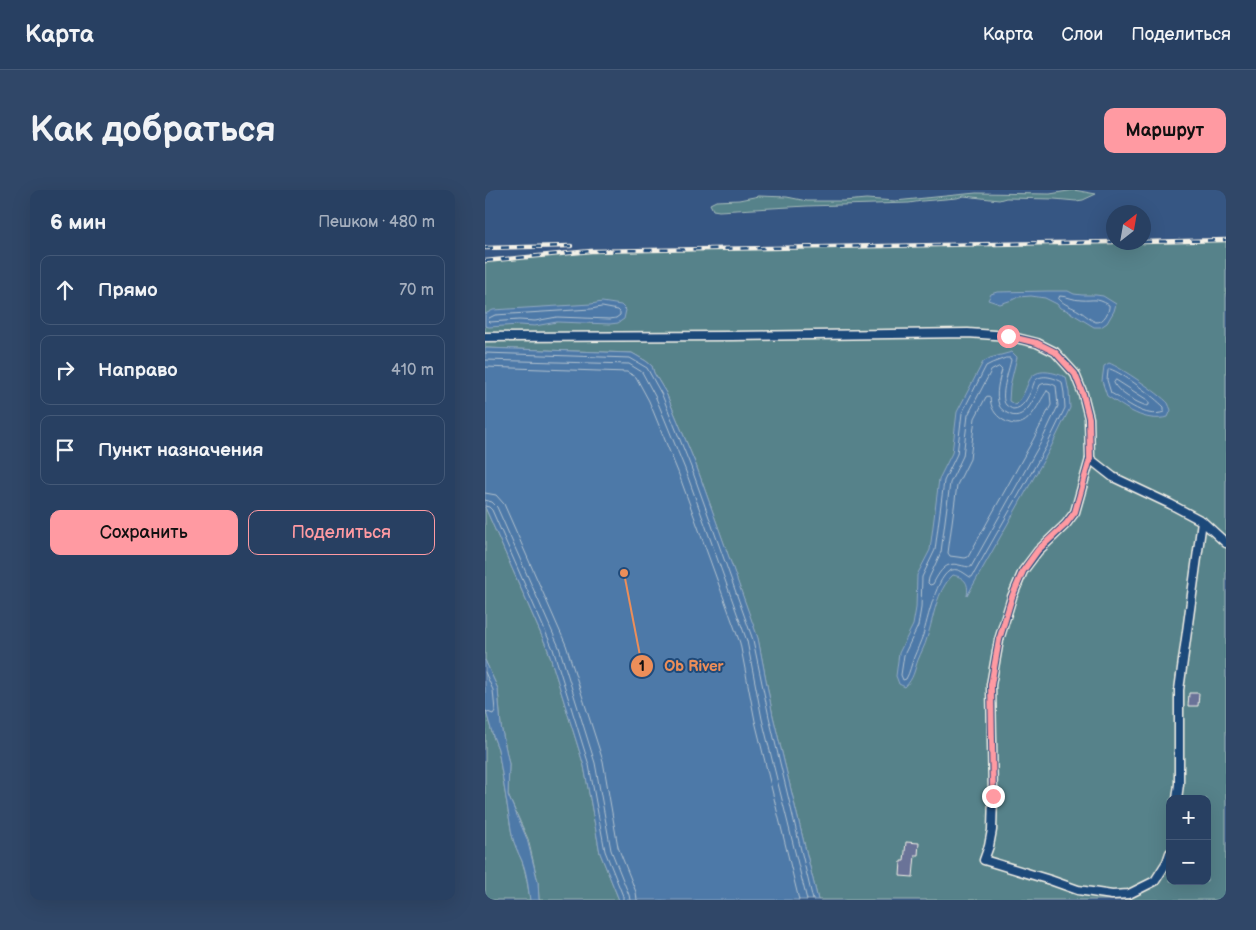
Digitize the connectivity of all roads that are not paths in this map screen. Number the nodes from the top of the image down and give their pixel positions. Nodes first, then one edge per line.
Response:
1 (485, 337) edge
2 (1090, 459) junction
3 (1202, 521) junction
4 (1226, 542) edge
5 (1178, 795) edge
6 (1166, 864) edge

1 - 2 street
2 - 3 street
2 - 6 street
3 - 4 street
3 - 5 street

